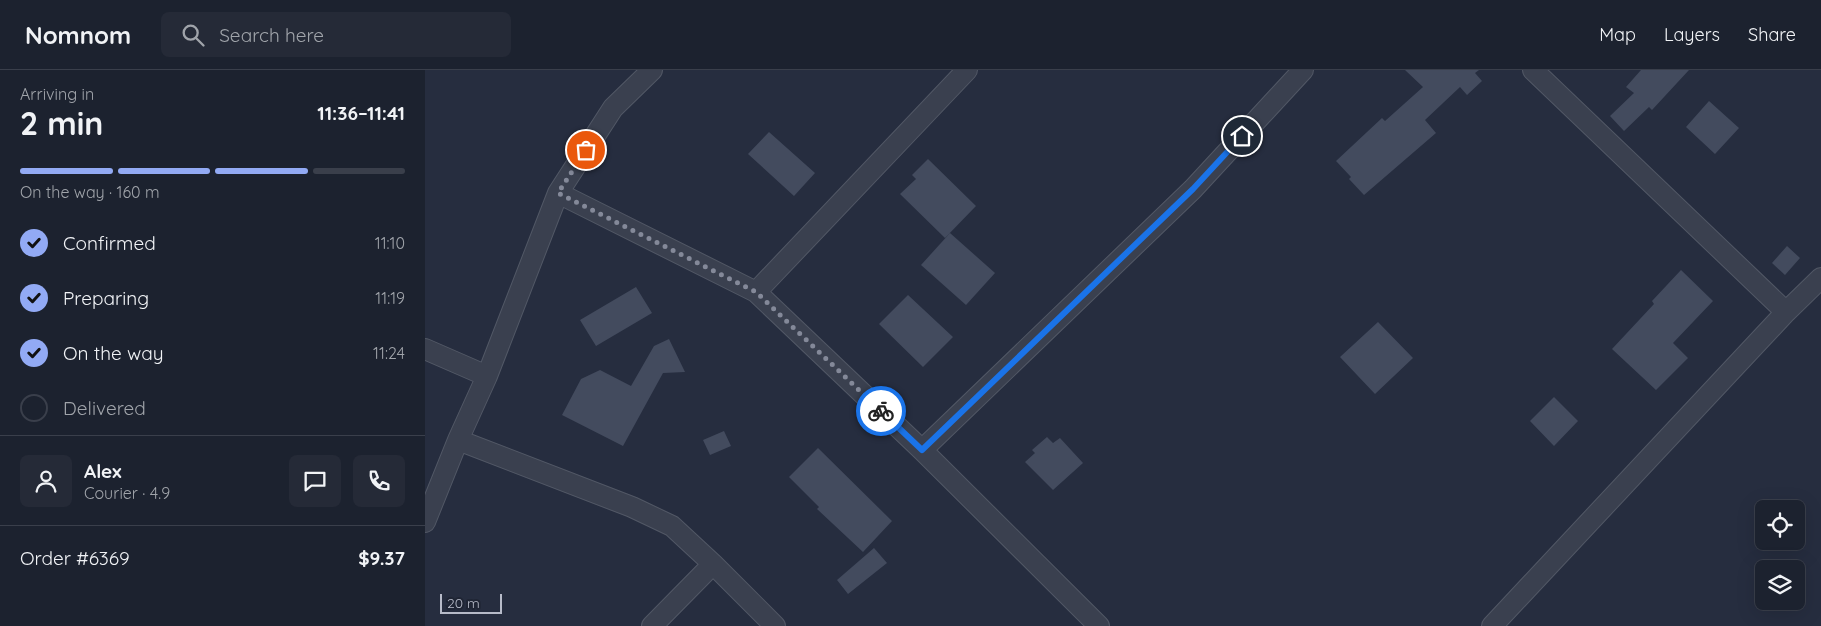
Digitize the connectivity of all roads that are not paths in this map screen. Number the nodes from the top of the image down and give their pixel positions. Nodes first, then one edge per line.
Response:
1 (652, 70) edge
2 (967, 70) edge
3 (1303, 70) edge
4 (1533, 70) edge
5 (558, 193) junction
6 (1821, 278) edge
7 (756, 292) junction
8 (1787, 312) junction
9 (425, 349) edge
10 (487, 376) junction
11 (458, 440) junction
12 (922, 450) junction
13 (425, 522) edge
14 (713, 564) junction
15 (651, 626) edge
16 (775, 626) edge
17 (1099, 626) edge
18 (1492, 626) edge

1 - 5 street
2 - 7 street
3 - 12 street
4 - 8 street
5 - 7 street
5 - 10 street
6 - 8 street
7 - 12 street
8 - 18 street
9 - 10 street
10 - 11 street
11 - 13 street
11 - 14 street
12 - 17 street
14 - 15 street
14 - 16 street

